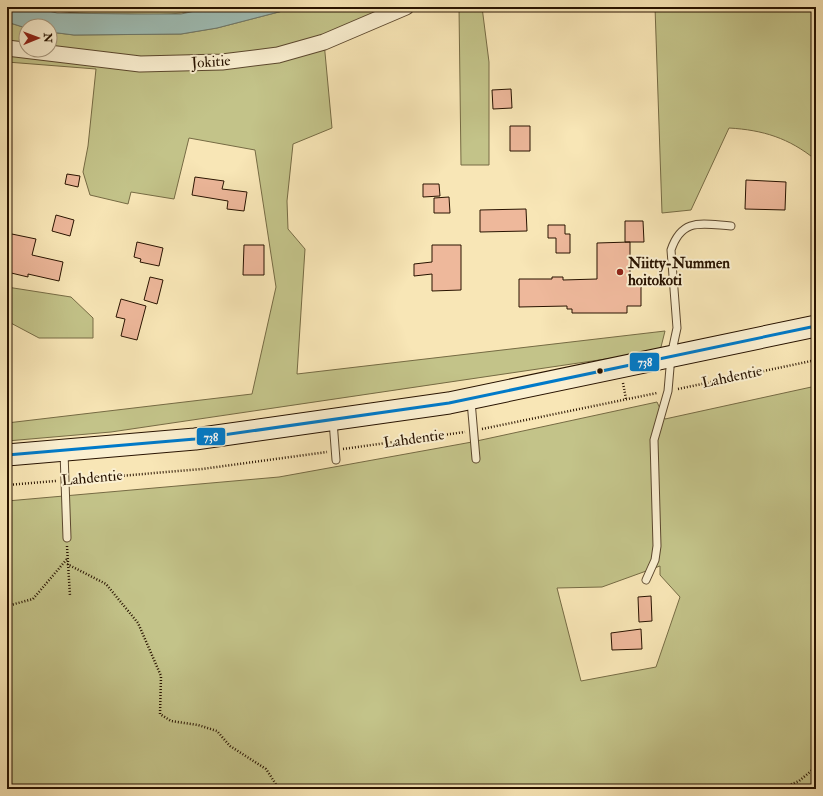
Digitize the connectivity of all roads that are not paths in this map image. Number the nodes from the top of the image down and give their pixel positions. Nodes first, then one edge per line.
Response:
1 (406, 7) edge
2 (7, 48) edge
3 (731, 226) dead end
4 (816, 326) edge
5 (671, 356) junction
6 (470, 399) junction
7 (333, 419) junction
8 (64, 450) junction
9 (7, 455) edge
10 (476, 459) dead end
11 (336, 460) dead end
12 (67, 538) road end
13 (646, 580) dead end

1 - 2 street, Jokitie
3 - 5 lane
4 - 5 main road, Lahdentie
5 - 6 main road, Lahdentie
5 - 13 lane
6 - 7 main road, Lahdentie
6 - 10 lane
7 - 8 main road, Lahdentie
7 - 11 lane
8 - 9 main road, Lahdentie
8 - 12 lane

